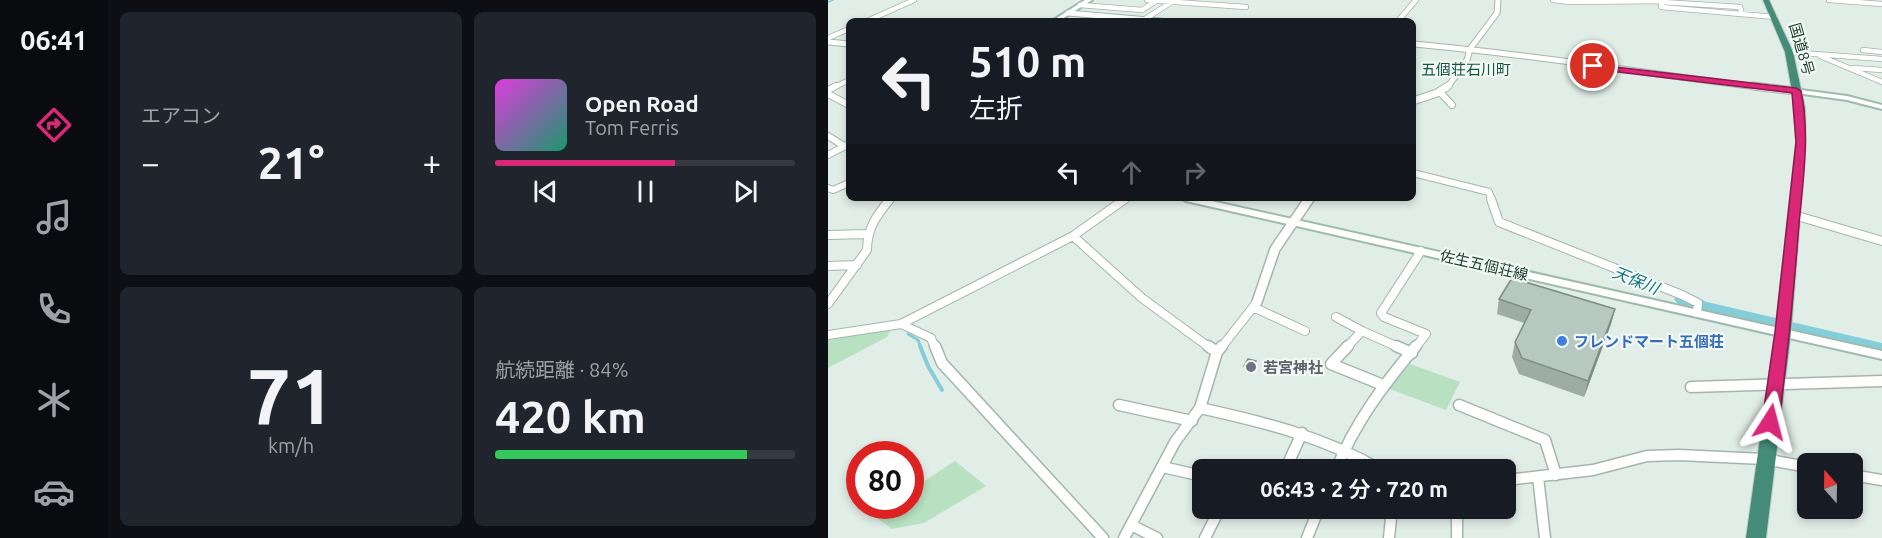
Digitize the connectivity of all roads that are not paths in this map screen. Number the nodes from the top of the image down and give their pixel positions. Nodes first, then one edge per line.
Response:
1 (914, 0) edge
2 (1089, 0) edge
3 (1147, 0) edge
4 (1416, 0) edge
5 (1498, 0) edge
6 (1553, 0) edge
7 (1736, 0) edge
8 (1766, 0) edge
9 (1829, 0) edge
10 (1156, 1) edge
11 (1171, 1) edge
12 (1662, 1) edge
13 (1882, 4) edge
14 (1080, 5) junction
15 (1246, 7) dead end
16 (1740, 7) junction
17 (1068, 13) junction
18 (1742, 14) junction
19 (1775, 17) junction
20 (874, 18) edge
21 (1060, 18) edge
22 (1121, 18) edge
23 (1145, 18) edge
24 (1401, 18) edge
25 (846, 31) edge
26 (828, 40) edge
27 (846, 43) edge
28 (1416, 44) edge
29 (1470, 49) junction
30 (1863, 50) dead end
31 (1789, 52) junction
32 (1882, 52) edge
33 (1813, 53) junction
34 (1882, 58) edge
35 (1846, 68) junction
36 (1882, 70) edge
37 (846, 82) edge
38 (1882, 82) edge
39 (1796, 91) junction
40 (828, 92) edge
41 (1440, 92) junction
42 (1416, 100) edge
43 (846, 103) edge
44 (1452, 105) dead end
45 (1882, 107) edge
46 (828, 136) edge
47 (846, 145) edge
48 (846, 145) edge
49 (828, 154) edge
50 (1416, 173) edge
51 (846, 184) edge
52 (830, 190) edge
53 (888, 201) edge
54 (1123, 201) edge
55 (1200, 201) edge
56 (1308, 201) edge
57 (1794, 215) junction
58 (1296, 222) junction
59 (868, 234) junction
60 (828, 235) edge
61 (1073, 236) junction
62 (1882, 242) edge
63 (1421, 251) junction
64 (828, 266) edge
65 (858, 266) junction
66 (828, 304) edge
67 (1255, 304) junction
68 (1697, 307) junction
69 (1336, 317) dead end
70 (901, 324) junction
71 (1305, 331) dead end
72 (1362, 332) junction
73 (1782, 332) junction
74 (828, 335) edge
75 (1217, 352) junction
76 (1412, 353) junction
77 (1882, 355) edge
78 (1882, 381) edge
79 (1383, 385) junction
80 (1776, 385) junction
81 (1691, 387) dead end
82 (1119, 405) dead end
83 (1459, 405) dead end
84 (1200, 408) junction
85 (1192, 421) junction
86 (1302, 433) junction
87 (1344, 449) junction
88 (1290, 459) edge
89 (1340, 459) edge
90 (1362, 459) edge
91 (1764, 459) junction
92 (1797, 465) edge
93 (1162, 467) junction
94 (1192, 474) edge
95 (1556, 475) junction
96 (1538, 477) junction
97 (1863, 477) edge
98 (1516, 479) edge
99 (1882, 480) edge
100 (1214, 519) edge
101 (1315, 519) edge
102 (1391, 519) edge
103 (1457, 519) edge
104 (1131, 525) junction
105 (1103, 538) edge
106 (1124, 538) edge
107 (1157, 538) edge
108 (1205, 538) edge
109 (1307, 538) edge
110 (1389, 538) edge
111 (1457, 538) edge
112 (1545, 538) edge
113 (1756, 538) edge

1 - 20 street
2 - 14 main road
3 - 10 street
4 - 24 street
5 - 29 street
6 - 12 street
7 - 16 street
8 - 19 highway, 国道8号
9 - 13 street
10 - 11 street
10 - 14 street
11 - 15 street
11 - 23 street
12 - 16 street
12 - 18 street
14 - 17 main road
16 - 18 street
17 - 21 main road
17 - 22 street
18 - 19 street
19 - 31 highway, 国道8号
25 - 26 street
26 - 27 street
28 - 29 street
29 - 39 street
29 - 41 street
30 - 32 street
31 - 33 street
31 - 39 highway, 国道8号
33 - 34 street
33 - 35 street
35 - 36 street
35 - 38 street
37 - 40 street
39 - 45 main road
39 - 57 highway, 国道8号
40 - 43 street
41 - 42 street
41 - 44 street
46 - 47 street
48 - 49 street
50 - 68 street
51 - 52 street
53 - 59 street
54 - 61 street
55 - 58 main road, 佐生五個荘線
56 - 58 street
57 - 62 street
57 - 73 highway, 国道8号
58 - 63 main road, 佐生五個荘線
58 - 67 street
59 - 60 street
59 - 65 street
61 - 70 street
61 - 75 street
63 - 68 main road, 佐生五個荘線
63 - 76 street
64 - 65 street
65 - 66 street
67 - 71 street
67 - 75 street
68 - 73 main road, 佐生五個荘線
69 - 72 street
70 - 74 street
70 - 105 street
72 - 76 street
72 - 79 street
73 - 77 main road, 佐生五個荘線
73 - 80 highway, 国道8号
75 - 84 street
76 - 79 street
78 - 80 street
79 - 87 street
80 - 81 street
80 - 91 highway, 国道8号
82 - 85 street
83 - 95 street
84 - 85 street
84 - 86 street
85 - 93 street
86 - 87 street
86 - 88 street
87 - 89 street
87 - 90 street
91 - 92 street
91 - 95 street
91 - 113 highway, 国道8号
93 - 94 street
93 - 104 street
95 - 96 street
96 - 98 street
96 - 112 street
97 - 99 street
100 - 108 street
101 - 109 street
102 - 110 street
103 - 111 street
104 - 106 street
104 - 107 street

